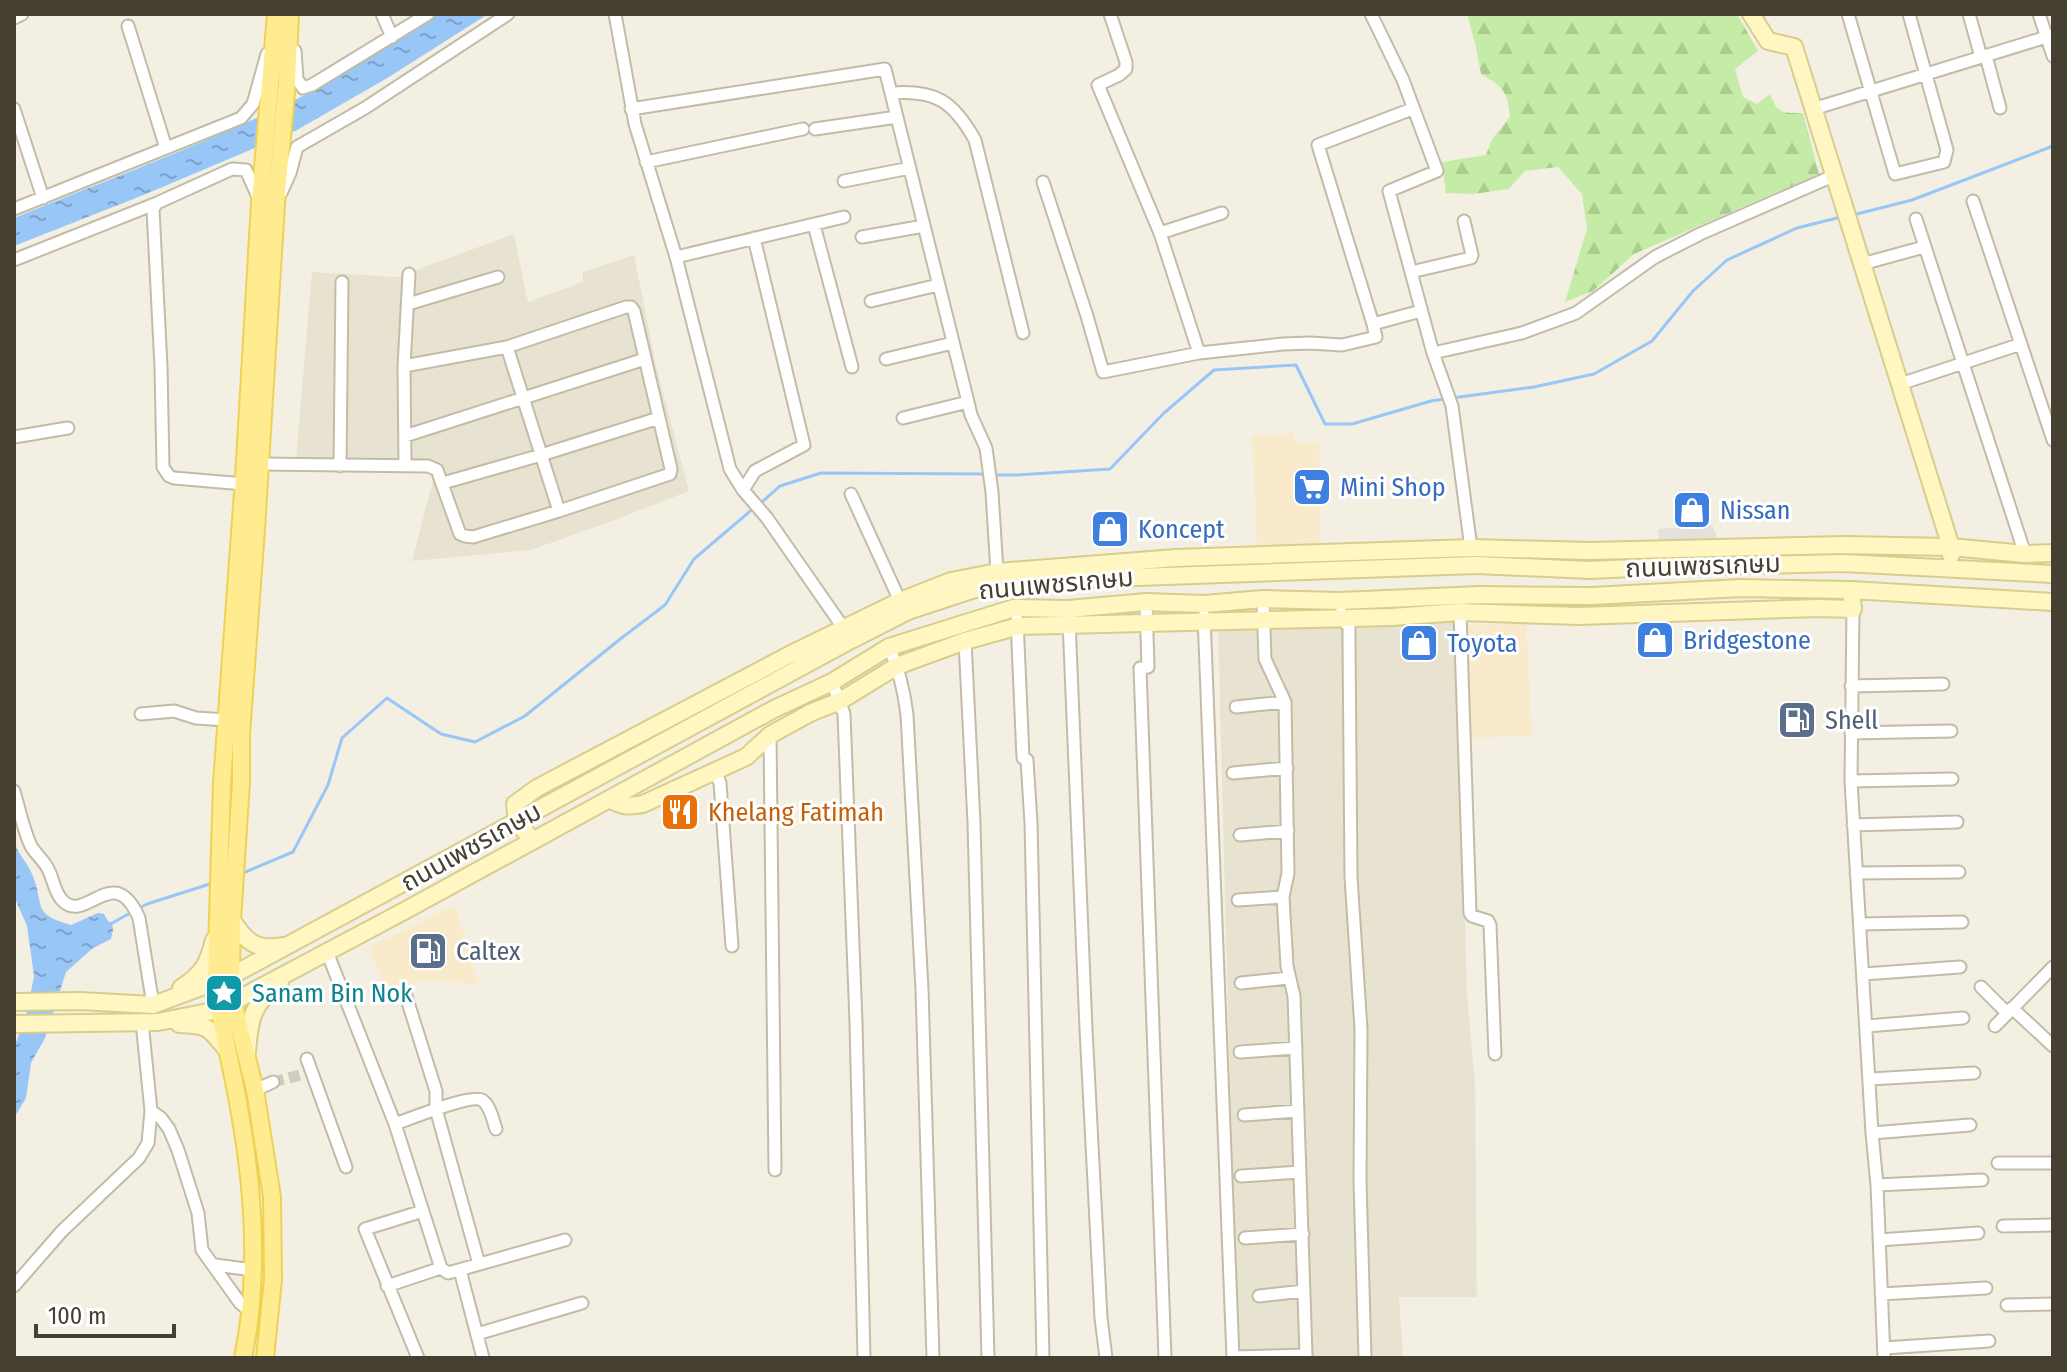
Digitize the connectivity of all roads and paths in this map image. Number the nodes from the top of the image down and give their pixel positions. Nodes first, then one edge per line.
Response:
1 (22, 14) edge
2 (292, 14) edge
3 (382, 14) edge
4 (428, 14) edge
5 (508, 14) edge
6 (615, 14) edge
7 (1110, 14) edge
8 (1371, 14) edge
9 (1751, 14) edge
10 (1848, 14) edge
11 (1909, 14) edge
12 (1969, 14) edge
13 (2039, 14) edge
14 (14, 18) edge
15 (276, 19) edge
16 (128, 26) dead end
17 (2050, 36) edge
18 (392, 37) junction
19 (1984, 56) junction
20 (2053, 56) edge
21 (1927, 74) junction
22 (279, 80) junction
23 (1870, 92) junction
24 (892, 93) junction
25 (2000, 108) dead end
26 (14, 109) edge
27 (631, 109) junction
28 (1412, 109) junction
29 (1813, 109) junction
30 (897, 117) junction
31 (166, 148) junction
32 (646, 162) junction
33 (910, 168) junction
34 (1833, 176) junction
35 (844, 181) dead end
36 (1043, 182) dead end
37 (43, 198) junction
38 (1973, 201) dead end
39 (157, 203) junction
40 (268, 204) junction
41 (14, 209) edge
42 (1222, 213) dead end
43 (844, 217) dead end
44 (1916, 219) dead end
45 (1464, 221) dead end
46 (814, 225) junction
47 (924, 226) junction
48 (1160, 233) junction
49 (862, 237) dead end
50 (754, 238) junction
51 (1924, 247) junction
52 (676, 257) junction
53 (14, 260) edge
54 (1862, 264) junction
55 (1411, 272) junction
56 (409, 274) dead end
57 (498, 277) dead end
58 (342, 282) dead end
59 (938, 285) junction
60 (871, 301) dead end
61 (408, 304) junction
62 (1421, 311) junction
63 (1373, 324) junction
64 (1023, 333) dead end
65 (953, 343) junction
66 (2021, 344) junction
67 (507, 347) junction
68 (1199, 353) junction
69 (1433, 353) junction
70 (645, 359) junction
71 (886, 359) dead end
72 (1962, 363) junction
73 (404, 366) junction
74 (852, 367) dead end
75 (1900, 384) junction
76 (524, 398) junction
77 (968, 402) junction
78 (659, 418) junction
79 (903, 418) dead end
80 (68, 428) dead end
81 (405, 436) junction
82 (14, 437) edge
83 (2053, 440) edge
84 (541, 455) junction
85 (260, 464) junction
86 (340, 466) junction
87 (405, 466) junction
88 (443, 483) junction
89 (244, 484) junction
90 (743, 490) junction
91 (851, 494) dead end
92 (559, 511) junction
93 (1951, 547) junction
94 (1471, 548) junction
95 (2053, 553) edge
96 (2025, 554) junction
97 (1476, 565) junction
98 (1951, 569) junction
99 (997, 572) junction
100 (1054, 574) junction
101 (2053, 574) edge
102 (1851, 590) junction
103 (1479, 595) junction
104 (1263, 599) junction
105 (900, 601) junction
106 (1340, 601) junction
107 (1146, 602) junction
108 (2053, 602) edge
109 (1204, 604) junction
110 (1014, 608) junction
111 (1853, 609) junction
112 (1460, 612) junction
113 (1069, 617) junction
114 (1341, 618) junction
115 (1263, 620) junction
116 (1205, 622) junction
117 (1147, 623) junction
118 (1019, 626) junction
119 (848, 635) junction
120 (965, 641) junction
121 (889, 647) junction
122 (897, 666) junction
123 (832, 682) junction
124 (1943, 684) dead end
125 (1851, 686) junction
126 (840, 701) junction
127 (1285, 702) junction
128 (1236, 707) dead end
129 (774, 709) junction
130 (141, 714) dead end
131 (227, 720) junction
132 (777, 731) junction
133 (1951, 731) dead end
134 (1851, 733) junction
135 (1287, 768) junction
136 (715, 771) junction
137 (1233, 773) dead end
138 (1952, 779) dead end
139 (1851, 781) junction
140 (14, 791) edge
141 (609, 799) junction
142 (517, 822) junction
143 (1957, 822) dead end
144 (1853, 825) junction
145 (1288, 831) junction
146 (1240, 835) dead end
147 (533, 841) junction
148 (229, 846) junction
149 (1959, 872) dead end
150 (1856, 873) junction
151 (1283, 897) junction
152 (1238, 900) dead end
153 (225, 922) junction
154 (1962, 922) dead end
155 (1860, 924) junction
156 (288, 945) junction
157 (732, 946) dead end
158 (327, 952) junction
159 (303, 965) junction
160 (1960, 967) dead end
161 (2051, 973) edge
162 (1864, 974) junction
163 (1288, 978) junction
164 (223, 979) junction
165 (1241, 983) dead end
166 (1981, 987) dead end
167 (406, 996) dead end
168 (14, 1002) edge
169 (153, 1005) junction
170 (225, 1006) junction
171 (2010, 1010) junction
172 (1963, 1018) dead end
173 (150, 1022) junction
174 (14, 1024) edge
175 (1867, 1026) junction
176 (1995, 1026) dead end
177 (2053, 1046) edge
178 (1296, 1048) junction
179 (227, 1050) junction
180 (1240, 1052) dead end
181 (1495, 1054) dead end
182 (247, 1056) junction
183 (307, 1059) dead end
184 (1974, 1073) dead end
185 (304, 1074) dead end
186 (1870, 1079) junction
187 (273, 1082) tunnel mouth
188 (315, 1083) junction
189 (255, 1090) junction
190 (436, 1109) junction
191 (151, 1111) junction
192 (1298, 1111) junction
193 (1244, 1115) dead end
194 (395, 1124) junction
195 (1970, 1125) dead end
196 (496, 1129) dead end
197 (1872, 1133) junction
198 (1998, 1163) dead end
199 (2053, 1163) edge
200 (346, 1167) dead end
201 (775, 1170) dead end
202 (1300, 1172) junction
203 (1241, 1176) dead end
204 (1982, 1180) dead end
205 (1877, 1185) junction
206 (423, 1211) junction
207 (2053, 1225) edge
208 (2003, 1226) dead end
209 (1978, 1233) dead end
210 (1303, 1234) junction
211 (1245, 1238) dead end
212 (565, 1240) dead end
213 (1879, 1240) junction
214 (479, 1264) junction
215 (215, 1265) junction
216 (441, 1268) junction
217 (253, 1270) junction
218 (460, 1270) junction
219 (14, 1286) edge
220 (387, 1286) junction
221 (1986, 1288) dead end
222 (1304, 1291) junction
223 (1881, 1294) junction
224 (1259, 1296) dead end
225 (582, 1303) dead end
226 (2053, 1304) edge
227 (2007, 1305) dead end
228 (251, 1312) junction
229 (477, 1334) junction
230 (1989, 1341) dead end
231 (1884, 1353) edge
232 (243, 1358) edge
233 (265, 1358) edge
234 (418, 1358) edge
235 (483, 1358) edge
236 (864, 1358) edge
237 (933, 1358) edge
238 (988, 1358) edge
239 (1043, 1358) edge
240 (1106, 1358) edge
241 (1165, 1358) edge
242 (1234, 1358) edge
243 (1365, 1358) edge

1 - 14 street
2 - 18 street
2 - 22 main road
3 - 18 street
4 - 18 street
5 - 40 street
6 - 27 street
7 - 48 street
8 - 28 street
9 - 29 main road
10 - 23 street
11 - 21 street
12 - 19 street
13 - 17 street
15 - 22 main road
15 - 31 street
16 - 31 street
17 - 19 street
17 - 20 street
19 - 21 street
19 - 25 street
21 - 23 street
21 - 23 street
22 - 40 main road
23 - 29 street
24 - 27 street
24 - 30 street
24 - 64 street
26 - 37 street
27 - 32 street
28 - 55 street
28 - 63 street
29 - 34 main road
30 - 32 street
30 - 33 street
31 - 37 street
32 - 52 street
33 - 35 street
33 - 47 street
34 - 54 main road
34 - 69 street
36 - 68 street
37 - 41 street
38 - 66 street
39 - 40 street
39 - 53 street
39 - 89 street
40 - 85 main road
40 - 89 main road
42 - 48 street
43 - 46 street
44 - 51 street
45 - 55 street
46 - 50 street
46 - 74 street
47 - 49 street
47 - 59 street
48 - 68 street
50 - 52 street
50 - 90 street
51 - 54 street
51 - 72 street
52 - 90 street
54 - 75 main road
55 - 62 street
56 - 61 street
57 - 61 street
58 - 86 street
59 - 60 street
59 - 65 street
61 - 73 street
62 - 63 street
62 - 69 street
63 - 68 street
65 - 71 street
65 - 77 street
66 - 72 street
66 - 83 street
67 - 70 street
67 - 73 street
67 - 76 street
69 - 94 street
70 - 76 street
70 - 78 street
72 - 75 street
72 - 96 street
73 - 81 street
75 - 93 main road
76 - 81 street
76 - 84 street
77 - 79 street
77 - 99 street
78 - 84 street
78 - 92 street
80 - 82 street
81 - 87 street
84 - 88 street
84 - 92 street
85 - 86 street
85 - 148 main road
86 - 87 street
87 - 88 street
88 - 92 street
89 - 131 main road
90 - 119 street
91 - 105 street
93 - 94 main road
93 - 96 main road
93 - 98 main road
94 - 100 main road
95 - 96 main road
97 - 98 main road, ถนนเพชรเกษม
97 - 100 main road, ถนนเพชรเกษม
97 - 103 main road
98 - 101 main road, ถนนเพชรเกษม
99 - 100 main road
99 - 105 main road
100 - 119 main road, ถนนเพชรเกษม
102 - 103 main road, ถนนเพชรเกษม
102 - 108 main road, ถนนเพชรเกษม
102 - 111 main road
103 - 106 main road, ถนนเพชรเกษม
104 - 106 main road, ถนนเพชรเกษม
104 - 109 main road, ถนนเพชรเกษม
104 - 115 street
105 - 119 main road
106 - 114 street
107 - 109 main road, ถนนเพชรเกษม
107 - 113 main road, ถนนเพชรเกษม
107 - 117 street
109 - 116 street
110 - 113 main road, ถนนเพชรเกษม
110 - 118 street
110 - 121 main road, ถนนเพชรเกษม
111 - 112 main road
111 - 125 street
112 - 114 main road
112 - 181 street
113 - 117 main road
113 - 118 main road
113 - 240 street
114 - 115 main road
114 - 243 street
115 - 116 main road
115 - 127 street
116 - 117 main road
116 - 242 street
117 - 241 street
118 - 120 main road
118 - 239 street
119 - 142 main road, ถนนเพชรเกษม
120 - 122 main road
120 - 238 street
121 - 122 street
121 - 123 main road, ถนนเพชรเกษม
122 - 126 main road
122 - 237 street
123 - 126 street
123 - 129 main road, ถนนเพชรเกษม
124 - 125 street
125 - 134 street
126 - 132 main road
126 - 236 street
127 - 128 street
127 - 135 street
129 - 132 street
129 - 141 main road, ถนนเพชรเกษม
130 - 131 street
131 - 148 main road
132 - 136 main road
132 - 201 street
133 - 134 street
134 - 139 street
135 - 137 street
135 - 145 street
136 - 141 main road
136 - 157 street
138 - 139 street
139 - 144 street
140 - 169 street
141 - 147 main road, ถนนเพชรเกษม
142 - 147 main road
142 - 156 main road, ถนนเพชรเกษม
143 - 144 street
144 - 150 street
145 - 146 street
145 - 151 street
147 - 158 main road, ถนนเพชรเกษม
148 - 153 main road
149 - 150 street
150 - 155 street
151 - 152 street
151 - 163 street
153 - 156 main road
153 - 164 main road
153 - 169 main road
154 - 155 street
155 - 162 street
156 - 164 main road, ถนนเพชรเกษม
158 - 159 main road, ถนนเพชรเกษม
158 - 194 street
159 - 170 main road, ถนนเพชรเกษม
159 - 182 main road
160 - 162 street
161 - 171 street
162 - 175 street
163 - 165 street
163 - 178 street
164 - 169 main road, ถนนเพชรเกษม
164 - 170 main road
166 - 171 street
167 - 190 street
168 - 169 main road, ถนนเพชรเกษม
170 - 173 main road, ถนนเพชรเกษม
170 - 179 main road
170 - 182 main road
171 - 176 street
171 - 177 street
172 - 175 street
173 - 174 main road, ถนนเพชรเกษม
173 - 179 main road
173 - 191 street
175 - 186 street
178 - 180 street
178 - 192 street
179 - 217 main road
182 - 189 main road
183 - 188 street
184 - 186 street
185 - 188 street
186 - 197 street
187 - 189 street
188 - 200 street
189 - 233 main road
190 - 194 street
190 - 196 street
190 - 214 street
191 - 215 street
191 - 219 street
192 - 193 street
192 - 202 street
194 - 206 street
195 - 197 street
197 - 205 street
198 - 199 street
202 - 203 street
202 - 210 street
204 - 205 street
205 - 213 street
206 - 216 street
206 - 220 street
207 - 208 street
209 - 213 street
210 - 211 street
210 - 222 street
212 - 214 street
213 - 223 street
214 - 218 street
215 - 217 street
215 - 228 street
216 - 218 street
216 - 220 street
217 - 228 main road
218 - 229 street
220 - 234 street
221 - 223 street
222 - 224 street
222 - 242 street
223 - 231 street
225 - 229 street
226 - 227 street
228 - 232 main road
229 - 235 street
230 - 231 street

